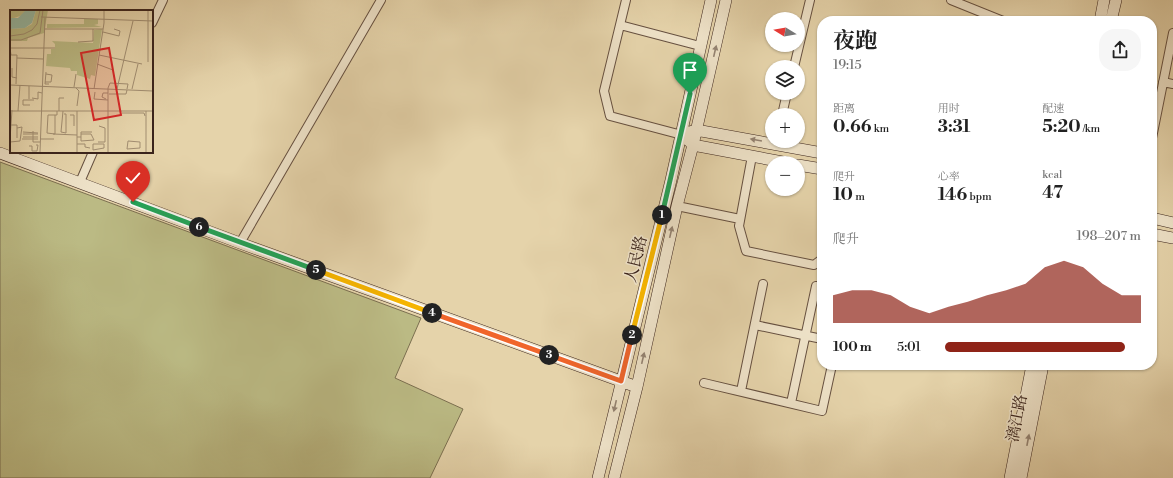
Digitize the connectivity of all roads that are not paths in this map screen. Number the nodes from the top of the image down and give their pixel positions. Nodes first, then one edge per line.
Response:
1 (163, 0) edge
2 (381, 0) edge
3 (626, 0) edge
4 (711, 0) edge
5 (726, 0) edge
6 (810, 0) edge
7 (951, 0) edge
8 (1104, 0) edge
9 (1116, 0) edge
10 (991, 16) edge
11 (1101, 16) edge
12 (1112, 16) edge
13 (153, 22) edge
14 (620, 25) junction
15 (1173, 33) edge
16 (700, 46) junction
17 (796, 60) edge
18 (1163, 82) junction
19 (1173, 84) edge
20 (1157, 113) edge
21 (696, 130) junction
22 (682, 134) junction
23 (765, 140) edge
24 (693, 145) junction
25 (801, 148) edge
26 (817, 152) edge
27 (0, 153) edge
28 (93, 153) edge
29 (752, 156) junction
30 (765, 159) edge
31 (805, 166) edge
32 (817, 169) edge
33 (80, 182) junction
34 (677, 206) junction
35 (740, 219) junction
36 (1157, 219) edge
37 (1173, 223) edge
38 (1157, 235) edge
39 (1173, 238) edge
40 (240, 243) junction
41 (817, 263) edge
42 (763, 284) dead end
43 (816, 286) dead end
44 (755, 326) junction
45 (805, 335) junction
46 (817, 338) edge
47 (831, 370) edge
48 (1031, 370) edge
49 (1042, 370) edge
50 (621, 381) junction
51 (704, 383) dead end
52 (637, 387) junction
53 (741, 391) junction
54 (791, 404) junction
55 (598, 478) edge
56 (614, 478) edge
57 (1010, 478) edge
58 (1021, 478) edge

1 - 13 street
2 - 40 street
3 - 14 street
4 - 16 main road, 人民路
21 -> 5 main road, 人民路
6 - 17 street
7 - 10 street
8 - 11 main road
9 - 12 main road
14 - 16 street
14 - 22 street
15 - 18 street
16 - 22 main road, 人民路
18 - 19 street
18 - 20 street
21 - 22 main road
23 -> 21 main road
21 - 24 main road, 人民路
22 - 24 main road
22 - 50 main road, 人民路
24 - 29 main road
24 - 34 main road, 人民路
25 - 26 main road
27 - 33 main road
28 - 33 street
29 - 30 main road
29 - 35 street
31 - 32 main road
33 - 40 main road
34 - 35 street
52 -> 34 main road, 人民路
35 - 41 street
36 - 37 main road
38 - 39 main road
40 - 50 main road
42 - 44 street
43 - 45 street
44 - 45 street
44 - 53 street
45 - 46 street
45 - 54 street
47 - 54 street
48 - 57 main road, 漓江路
58 -> 49 main road, 漓江路
50 - 52 main road
50 -> 55 main road, 人民路
51 - 53 street
52 - 56 main road, 人民路
53 - 54 street

